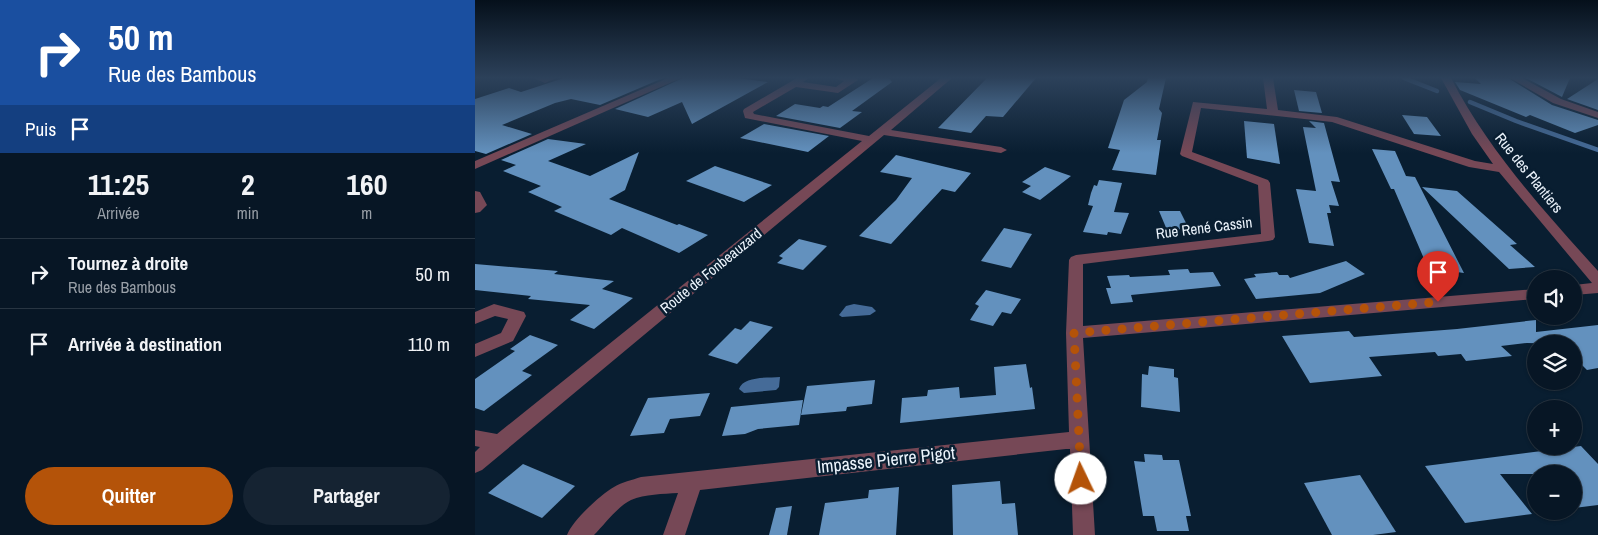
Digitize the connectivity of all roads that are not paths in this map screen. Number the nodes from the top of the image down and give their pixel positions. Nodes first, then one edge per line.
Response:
1 (618, 103) edge
2 (762, 103) edge
3 (917, 103) edge
4 (1272, 103) edge
5 (1458, 103) edge
6 (1563, 103) edge
7 (1273, 112) junction
8 (1598, 115) edge
9 (877, 136) junction
10 (1001, 150) dead end
11 (475, 165) edge
12 (1501, 169) junction
13 (1598, 281) edge
14 (1598, 288) edge
15 (1582, 289) edge
16 (1527, 295) edge
17 (475, 318) edge
18 (1074, 333) junction
19 (475, 351) edge
20 (475, 438) edge
21 (1080, 441) junction
22 (501, 443) junction
23 (475, 464) edge
24 (692, 482) junction
25 (577, 535) edge
26 (674, 535) edge
27 (1084, 535) edge

1 - 11 street
2 - 9 street
3 - 9 street, Route de Fonbeauzard
4 - 7 street
5 - 12 street, Rue des Plantiers
6 - 8 street
7 - 12 street, Rue René Cassin
7 - 18 street, Rue René Cassin
9 - 10 street
9 - 22 street, Route de Fonbeauzard
12 - 13 street, Rue des Plantiers
14 - 15 street
16 - 18 street
17 - 19 street
18 - 21 street
20 - 22 street
21 - 24 street, Impasse Pierre Pigot
21 - 27 street
22 - 23 street, Route de Fonbeauzard
24 - 25 street, Impasse Pierre Pigot
24 - 26 street

